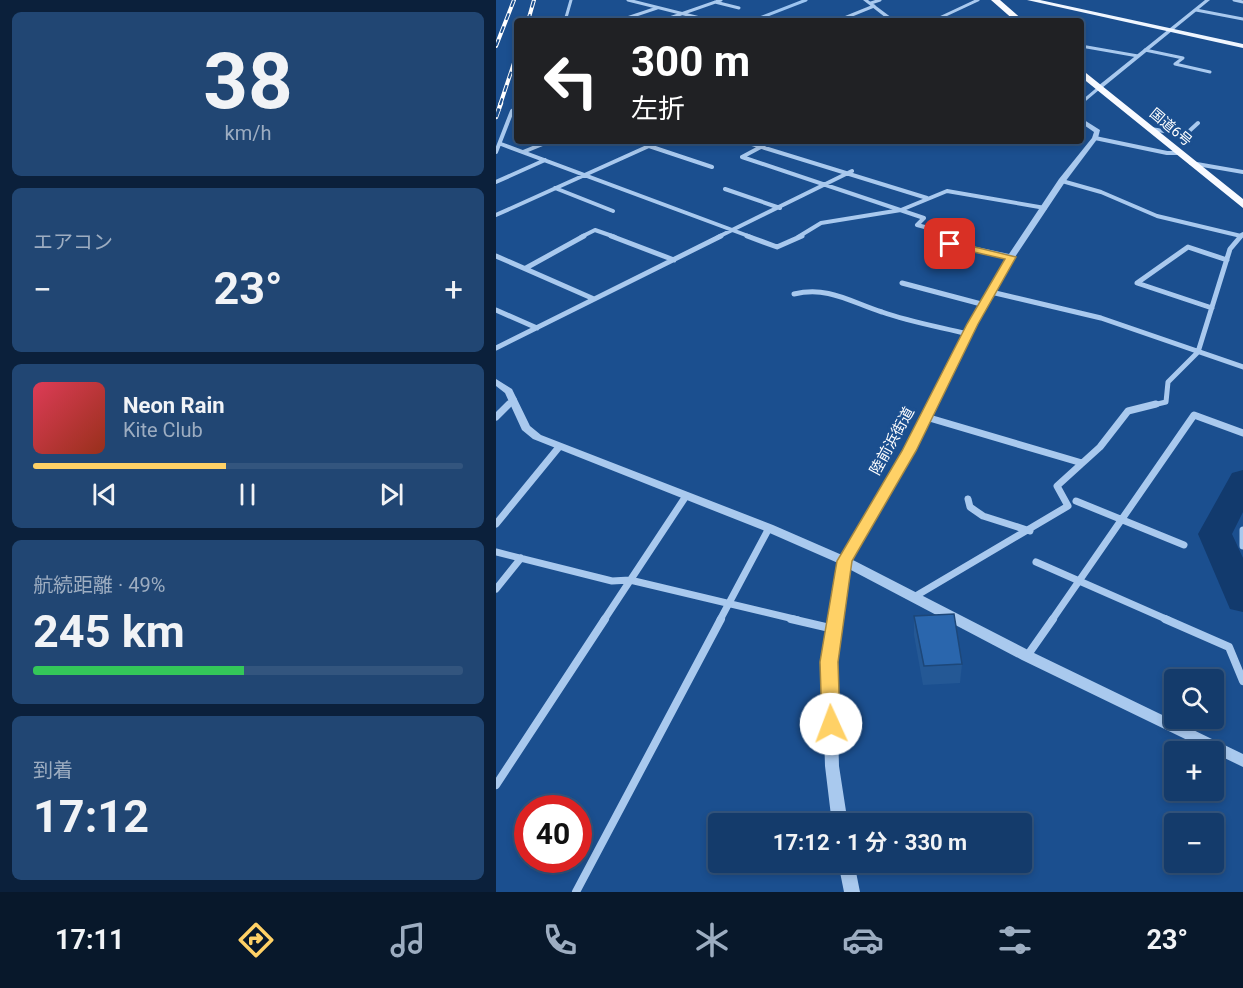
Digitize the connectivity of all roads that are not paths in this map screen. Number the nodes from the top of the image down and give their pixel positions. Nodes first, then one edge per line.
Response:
1 (571, 0) edge
2 (628, 0) edge
3 (721, 0) edge
4 (880, 0) edge
5 (978, 0) edge
6 (995, 0) edge
7 (1030, 0) edge
8 (1208, 0) edge
9 (1234, 0) edge
10 (1045, 1) edge
11 (715, 2) junction
12 (1243, 2) edge
13 (870, 3) edge
14 (658, 7) junction
15 (739, 8) dead end
16 (1196, 10) junction
17 (682, 14) junction
18 (566, 18) edge
19 (627, 18) edge
20 (670, 18) edge
21 (699, 18) edge
22 (842, 18) edge
23 (889, 18) edge
24 (939, 18) edge
25 (1016, 18) edge
26 (1243, 20) edge
27 (1168, 32) junction
28 (1243, 46) edge
29 (1084, 47) edge
30 (1145, 50) junction
31 (1138, 56) junction
32 (1210, 72) dead end
33 (1084, 74) edge
34 (1100, 87) junction
35 (1084, 101) edge
36 (514, 110) edge
37 (1084, 122) edge
38 (1198, 123) dead end
39 (1150, 129) junction
40 (1095, 138) junction
41 (501, 144) junction
42 (543, 144) edge
43 (653, 144) edge
44 (752, 144) edge
45 (766, 144) edge
46 (649, 146) junction
47 (761, 147) junction
48 (496, 152) edge
49 (523, 153) junction
50 (1179, 153) junction
51 (545, 160) junction
52 (1191, 163) junction
53 (712, 167) dead end
54 (850, 172) junction
55 (1243, 172) edge
56 (585, 175) junction
57 (1062, 181) junction
58 (496, 182) edge
59 (826, 185) junction
60 (554, 188) junction
61 (725, 189) dead end
62 (928, 199) junction
63 (1243, 205) edge
64 (780, 208) junction
65 (1045, 208) junction
66 (901, 210) junction
67 (613, 211) dead end
68 (496, 215) edge
69 (735, 231) junction
70 (1242, 235) edge
71 (496, 256) edge
72 (1011, 257) junction
73 (674, 260) junction
74 (1227, 260) junction
75 (526, 268) junction
76 (901, 283) dead end
77 (991, 292) junction
78 (794, 294) dead end
79 (594, 299) junction
80 (985, 305) junction
81 (1212, 308) junction
82 (496, 310) edge
83 (537, 328) junction
84 (968, 334) junction
85 (496, 348) edge
86 (1198, 352) junction
87 (1243, 367) edge
88 (496, 382) edge
89 (514, 399) junction
90 (496, 417) edge
91 (926, 417) junction
92 (1243, 433) edge
93 (559, 447) junction
94 (1082, 462) junction
95 (686, 496) junction
96 (968, 499) dead end
97 (1076, 501) dead end
98 (1120, 520) junction
99 (496, 524) edge
100 (769, 528) junction
101 (1243, 530) edge
102 (1030, 531) junction
103 (1184, 545) dead end
104 (1243, 546) edge
105 (496, 552) edge
106 (521, 558) junction
107 (844, 561) junction
108 (1036, 562) dead end
109 (630, 580) junction
110 (1079, 580) junction
111 (496, 589) edge
112 (914, 597) junction
113 (728, 603) junction
114 (834, 629) junction
115 (1027, 656) junction
116 (1243, 681) edge
117 (1243, 761) edge
118 (496, 785) edge
119 (838, 813) edge
120 (848, 873) edge
121 (576, 892) edge
122 (852, 892) edge

1 - 18 street
2 - 14 street
3 - 11 street
4 - 13 street
5 - 24 street
6 - 25 highway
7 - 10 main road
8 - 16 street
9 - 12 street
10 - 27 main road
11 - 15 street
11 - 17 street
13 - 22 street
13 - 23 street
14 - 17 street
14 - 19 street
16 - 26 street
16 - 27 street
17 - 20 street
17 - 21 street
27 - 28 main road
27 - 30 street
29 - 31 street
30 - 31 street
30 - 32 street
31 - 34 street
33 - 34 highway, 国道6号
34 - 35 street
34 - 39 highway, 国道6号
36 - 41 street
37 - 40 street
38 - 39 street
39 - 50 highway, 国道6号
40 - 50 street
40 - 57 street, 陸前浜街道
41 - 48 street
41 - 49 street
42 - 49 street
43 - 46 street
44 - 47 street
45 - 47 street
46 - 53 street
46 - 56 street
47 - 54 street
47 - 59 street
49 - 51 street
50 - 52 highway, 国道6号
51 - 56 street
51 - 58 street
52 - 55 street
52 - 63 highway, 国道6号
54 - 59 street
54 - 62 street
56 - 60 street
56 - 69 street
57 - 65 street, 陸前浜街道
57 - 70 street
59 - 64 street
59 - 66 street
60 - 67 street
60 - 68 street
61 - 64 street
62 - 65 street
62 - 66 street
64 - 69 street
65 - 72 street, 陸前浜街道
66 - 69 street
66 - 72 street
69 - 73 street
70 - 74 street
71 - 75 street
72 - 77 street, 陸前浜街道
73 - 75 street
73 - 79 street
74 - 81 street
74 - 81 street
75 - 79 street
76 - 80 street
77 - 80 street, 陸前浜街道
77 - 86 street
78 - 84 street
79 - 83 street
80 - 84 street, 陸前浜街道
81 - 86 street
82 - 83 street
83 - 85 street
84 - 91 street, 陸前浜街道
86 - 87 street
86 - 94 street
88 - 89 street
89 - 90 street
89 - 93 street
91 - 94 street
91 - 107 street, 陸前浜街道
92 - 98 street
93 - 95 street
93 - 99 street
94 - 102 street
95 - 100 street
95 - 109 street
96 - 102 street
97 - 98 street
98 - 103 street
98 - 110 street
100 - 107 street
100 - 113 street
101 - 104 street
102 - 112 street
105 - 106 street
106 - 109 street
106 - 111 street
107 - 112 street
107 - 114 street, 陸前浜街道
108 - 110 street
109 - 113 street
109 - 118 street
110 - 115 street
110 - 116 street
112 - 115 street
113 - 114 street
113 - 121 street
114 - 119 street, 陸前浜街道
115 - 117 street
120 - 122 street

